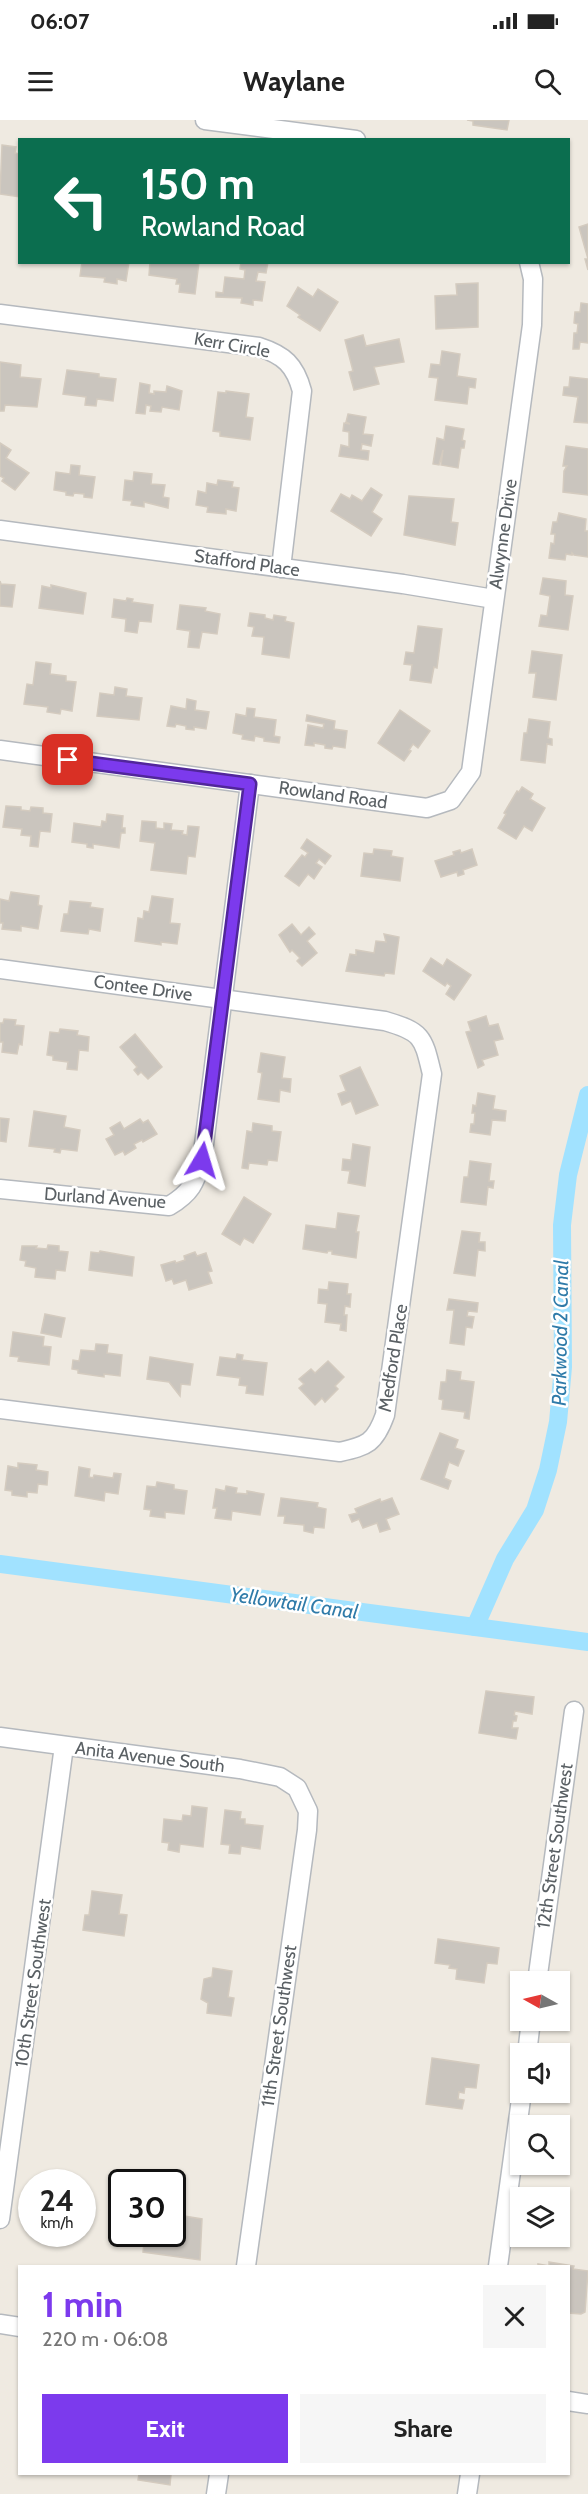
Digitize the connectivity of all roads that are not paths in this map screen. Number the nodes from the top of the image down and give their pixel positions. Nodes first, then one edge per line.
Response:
1 (205, 120) edge
2 (341, 138) edge
3 (529, 264) edge
4 (0, 314) edge
5 (0, 530) edge
6 (281, 568) junction
7 (494, 599) junction
8 (0, 750) edge
9 (250, 784) junction
10 (451, 800) joint
11 (0, 969) edge
12 (222, 999) junction
13 (424, 1041) joint
14 (0, 1189) edge
15 (0, 1409) edge
16 (574, 1711) dead end
17 (0, 1737) edge
18 (64, 1746) junction
19 (297, 1788) joint
20 (539, 1971) edge
21 (520, 2103) edge
22 (0, 2219) edge
23 (246, 2265) edge
24 (498, 2265) edge
25 (0, 2324) edge
26 (18, 2327) edge
27 (570, 2401) edge
28 (588, 2404) edge
29 (219, 2475) edge
30 (470, 2475) edge
31 (216, 2494) edge
32 (467, 2494) edge

1 - 2 street
3 - 7 street, Alwynne Drive
4 - 6 street, Kerr Circle
5 - 6 street, Stafford Place
6 - 7 street, Stafford Place
7 - 10 street, Alwynne Drive
8 - 9 street, Rowland Road
9 - 10 street, Rowland Road
9 - 12 street, Durland Avenue
11 - 12 street, Contee Drive
12 - 13 street, Contee Drive
12 - 14 street, Durland Avenue
13 - 15 street, Medford Place
16 - 20 street, 12th Street Southwest
17 - 18 street, Anita Avenue South
18 - 19 street, Anita Avenue South
18 - 22 street, 10th Street Southwest
19 - 23 street, 11th Street Southwest
21 - 24 street
25 - 26 street
27 - 28 street
29 - 31 street
30 - 32 street

